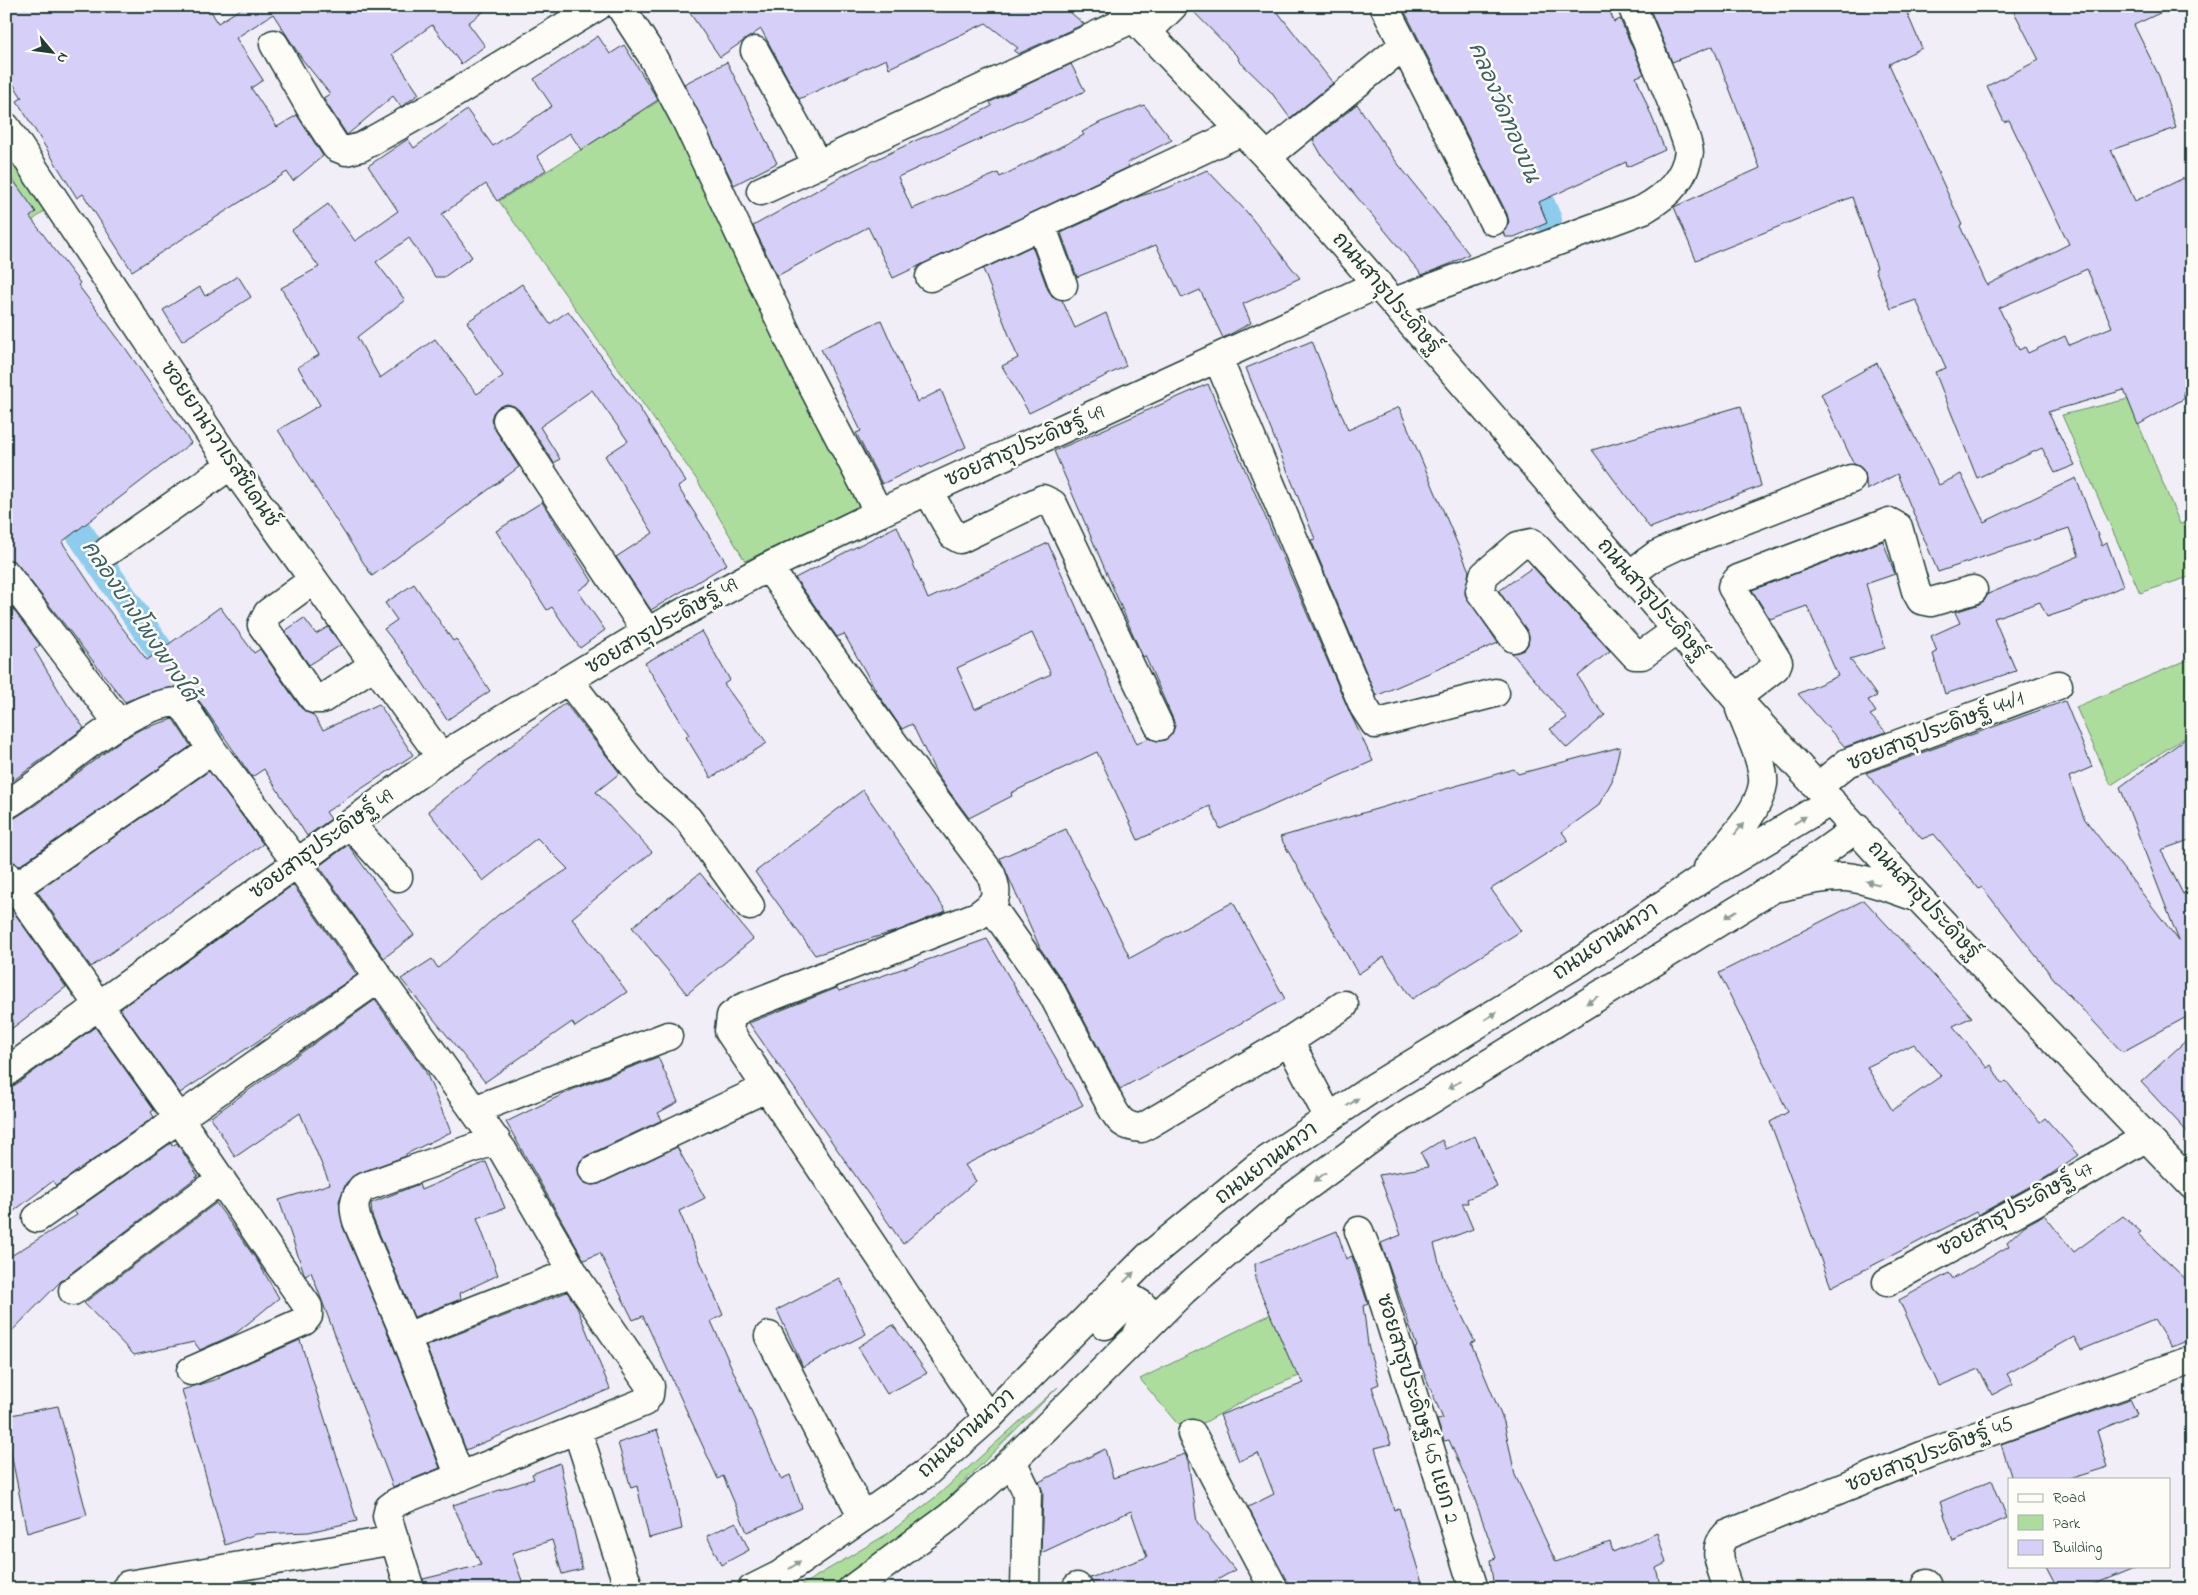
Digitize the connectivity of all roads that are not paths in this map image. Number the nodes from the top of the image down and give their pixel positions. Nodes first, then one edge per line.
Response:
1 (598, 6) edge
2 (620, 6) edge
3 (1173, 6) edge
4 (1384, 6) edge
5 (1632, 6) edge
6 (1134, 19) edge
7 (274, 44) dead end
8 (1404, 46) junction
9 (755, 51) dead end
10 (6, 127) edge
11 (1242, 131) junction
12 (1267, 158) junction
13 (818, 165) junction
14 (761, 191) dead end
15 (1493, 221) dead end
16 (1041, 225) junction
17 (930, 277) dead end
18 (1063, 285) dead end
19 (1386, 293) junction
20 (1218, 359) junction
21 (507, 420) dead end
22 (231, 465) junction
23 (1851, 479) dead end
24 (928, 491) junction
25 (879, 513) junction
26 (108, 551) dead end
27 (768, 568) junction
28 (6, 574) edge
29 (1629, 575) junction
30 (313, 580) junction
31 (1974, 590) dead end
32 (1677, 630) junction
33 (647, 632) junction
34 (1514, 638) dead end
35 (374, 665) junction
36 (569, 681) junction
37 (2058, 685) dead end
38 (1495, 693) dead end
39 (1736, 698) junction
40 (119, 724) junction
41 (1159, 726) dead end
42 (212, 750) junction
43 (440, 757) junction
44 (1825, 794) junction
45 (8, 800) edge
46 (350, 824) junction
47 (1857, 828) junction
48 (297, 863) junction
49 (398, 877) dead end
50 (1698, 881) junction
51 (9, 886) edge
52 (1772, 889) junction
53 (1919, 898) junction
54 (750, 906) dead end
55 (991, 906) junction
56 (379, 978) junction
57 (1344, 1005) dead end
58 (99, 1006) junction
59 (668, 1036) dead end
60 (1288, 1041) junction
61 (6, 1072) edge
62 (766, 1088) junction
63 (474, 1110) junction
64 (178, 1117) junction
65 (1329, 1118) junction
66 (2145, 1138) junction
67 (496, 1140) junction
68 (593, 1170) dead end
69 (221, 1179) junction
70 (2192, 1185) edge
71 (37, 1218) dead end
72 (1359, 1231) dead end
73 (573, 1272) junction
74 (1887, 1282) dead end
75 (73, 1291) dead end
76 (768, 1336) dead end
77 (406, 1337) junction
78 (1133, 1341) junction
79 (2192, 1360) edge
80 (1045, 1361) junction
81 (191, 1371) dead end
82 (988, 1418) junction
83 (577, 1430) junction
84 (1192, 1434) dead end
85 (1012, 1461) junction
86 (460, 1477) junction
87 (863, 1517) junction
88 (395, 1540) junction
89 (128, 1585) dead end
90 (410, 1589) edge
91 (630, 1589) edge
92 (752, 1589) edge
93 (852, 1589) edge
94 (1025, 1589) edge
95 (1274, 1589) edge
96 (1474, 1589) edge
97 (1728, 1589) edge

1 - 7 street
2 - 25 street
3 - 6 street
4 - 8 street
5 - 19 street, ซอยสาธุประดิษฐ์ 49
6 - 11 street, ถนนสาธุประดิษฐ์
6 - 13 street
8 - 12 street
8 - 15 street
9 - 13 street
10 - 22 street, ซอยยานาวาเรสซิเดนซ์
11 - 12 street, ถนนสาธุประดิษฐ์
11 - 16 street
12 - 19 street, ถนนสาธุประดิษฐ์
13 - 14 street
16 - 17 street
16 - 18 street
19 - 20 street, ซอยสาธุประดิษฐ์ 49
19 - 29 street, ถนนสาธุประดิษฐ์
20 - 24 street, ซอยสาธุประดิษฐ์ 49
20 - 38 street
21 - 33 street
22 - 26 street
22 - 30 street, ซอยยานาวาเรสซิเดนซ์
23 - 29 street
24 - 25 street, ซอยสาธุประดิษฐ์ 49
24 - 41 street
25 - 27 street, ซอยสาธุประดิษฐ์ 49
27 - 33 street, ซอยสาธุประดิษฐ์ 49
27 - 55 street
28 - 40 street
29 - 32 street, ถนนสาธุประดิษฐ์
30 - 35 street, ซอยยานาวาเรสซิเดนซ์
30 - 35 street
31 - 39 street
32 - 34 street
32 - 39 street, ถนนสาธุประดิษฐ์
33 - 36 street, ซอยสาธุประดิษฐ์ 49
35 - 43 street, ซอยยานาวาเรสซิเดนซ์
36 - 43 street, ซอยสาธุประดิษฐ์ 49
36 - 54 street
37 - 44 street, ซอยสาธุประดิษฐ์ 44/1
39 - 44 street, ถนนสาธุประดิษฐ์
50 -> 39 street
40 - 42 street
40 - 45 street
42 - 48 street
42 - 51 street
43 - 46 street, ซอยสาธุประดิษฐ์ 49
44 - 47 street, ถนนสาธุประดิษฐ์
50 -> 44 street, ถนนยานนาวา
46 - 48 street, ซอยสาธุประดิษฐ์ 49
46 - 49 street
47 - 52 street, ถนนยานนาวา
47 - 53 street, ถนนสาธุประดิษฐ์
48 - 56 street
48 - 58 street, ซอยสาธุประดิษฐ์ 49
65 -> 50 street, ถนนยานนาวา
51 - 58 street
53 -> 52 street
52 -> 78 street, ถนนยานนาวา
53 - 66 street, ถนนสาธุประดิษฐ์
55 - 60 street
55 - 62 street
56 - 63 street
56 - 64 street
57 - 60 street
58 - 61 street, ซอยสาธุประดิษฐ์ 49
58 - 64 street
59 - 63 street
60 - 65 street
62 - 68 street
62 - 82 street
63 - 67 street
64 - 69 street
64 - 71 street
80 -> 65 street, ถนนยานนาวา
66 - 70 street, ถนนสาธุประดิษฐ์
66 - 74 street, ซอยสาธุประดิษฐ์ 47
67 - 73 street
67 - 77 street
69 - 75 street
69 - 81 street
72 - 96 street, ซอยสาธุประดิษฐ์ 45 แยก 2
73 - 77 street
73 - 83 street
76 - 87 street
77 - 86 street
78 - 80 street
78 - 85 street, ถนนยานนาวา
79 - 97 street, ซอยสาธุประดิษฐ์ 45
80 - 82 street, ถนนยานนาวา
82 - 87 street, ถนนยานนาวา
83 - 86 street
83 - 91 street
84 - 95 street
85 - 93 street, ถนนยานนาวา
85 - 94 street
86 - 88 street
92 -> 87 street, ถนนยานนาวา
88 - 89 street
88 - 90 street

